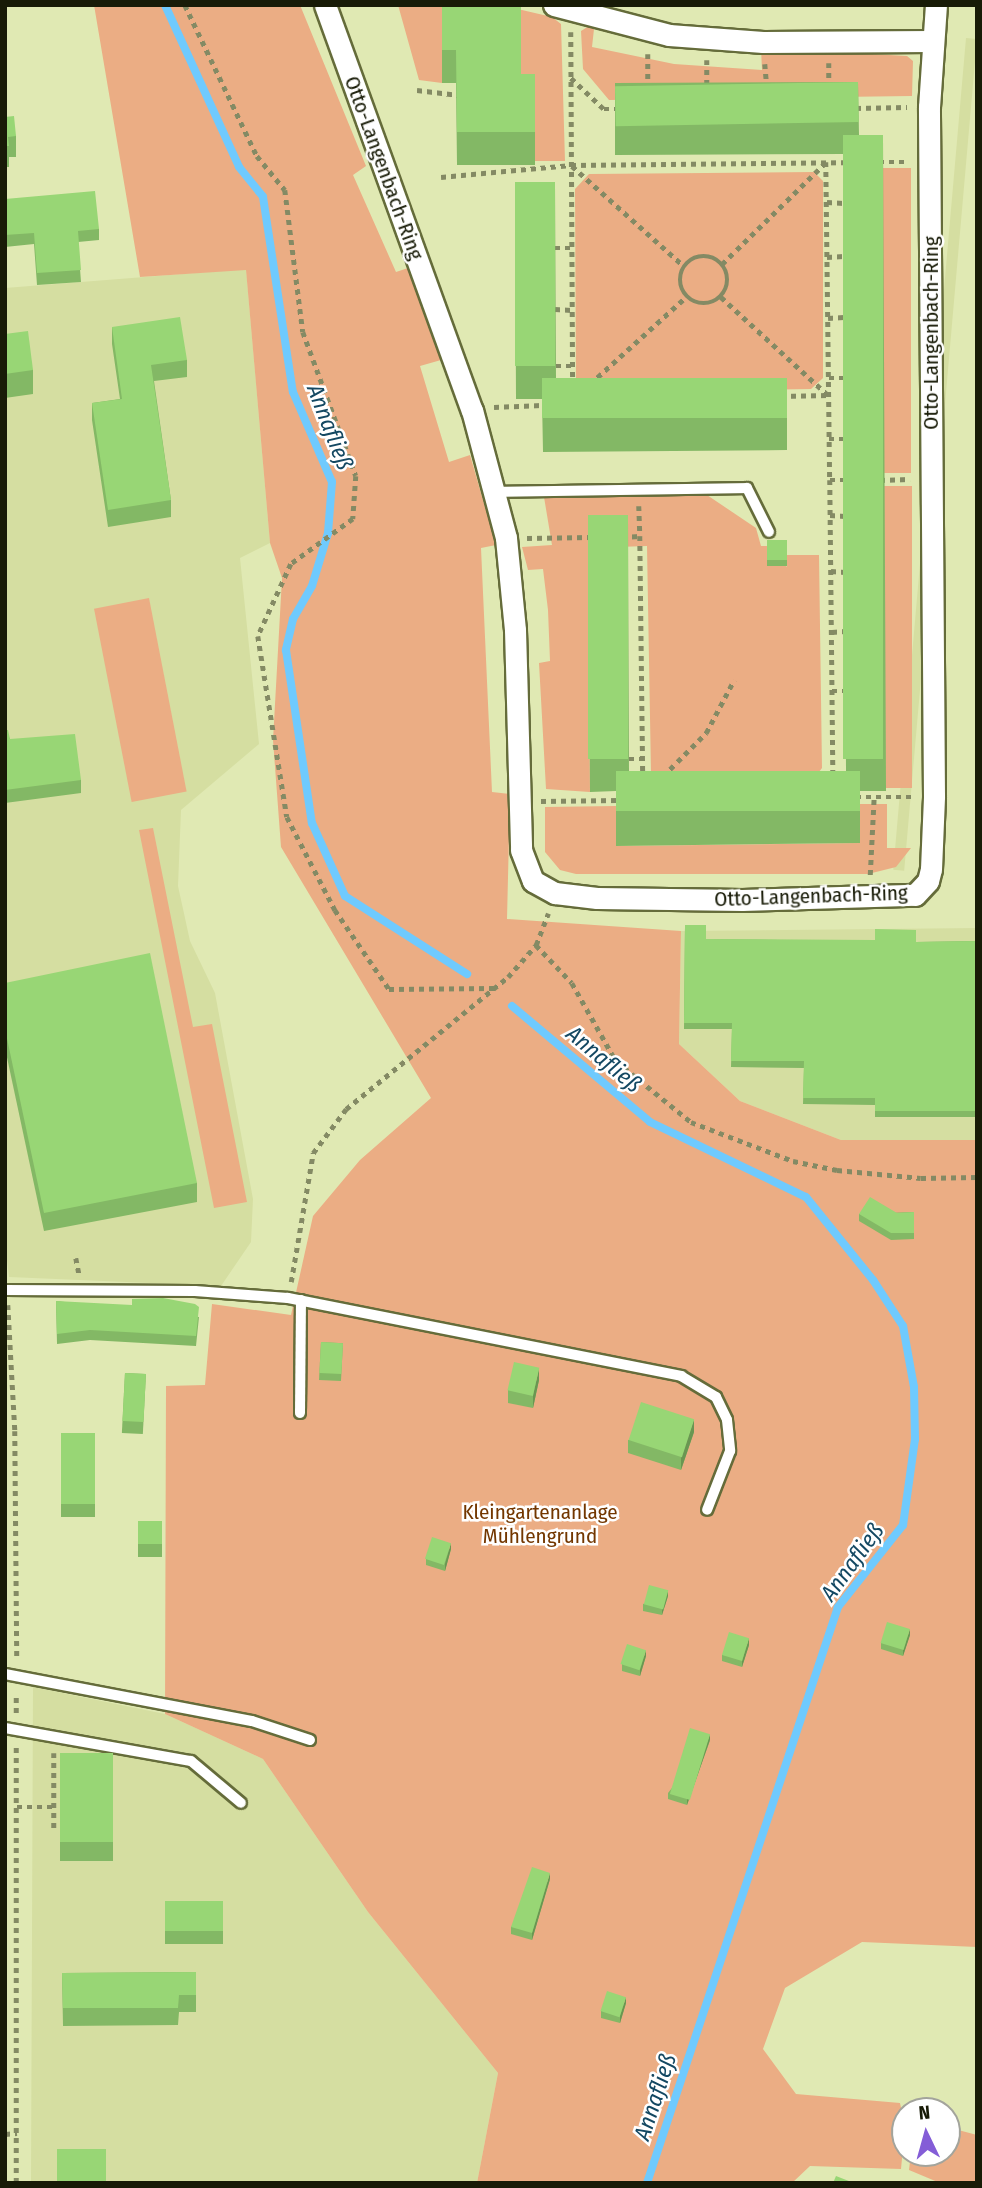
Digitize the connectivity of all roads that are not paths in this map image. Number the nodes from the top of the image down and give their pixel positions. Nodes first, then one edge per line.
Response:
1 (325, 5) edge
2 (936, 5) edge
3 (562, 8) edge
4 (932, 41) junction
5 (493, 492) junction
6 (769, 532) dead end
7 (5, 1290) edge
8 (301, 1300) junction
9 (300, 1413) dead end
10 (707, 1510) dead end
11 (5, 1674) edge
12 (5, 1728) edge
13 (310, 1740) dead end
14 (241, 1803) dead end

1 - 5 street, Otto-Langenbach-Ring
2 - 4 street, Otto-Langenbach-Ring
3 - 4 street
4 - 5 street, Otto-Langenbach-Ring
5 - 6 lane
7 - 8 lane
8 - 9 lane
8 - 10 lane
11 - 13 lane
12 - 14 lane

